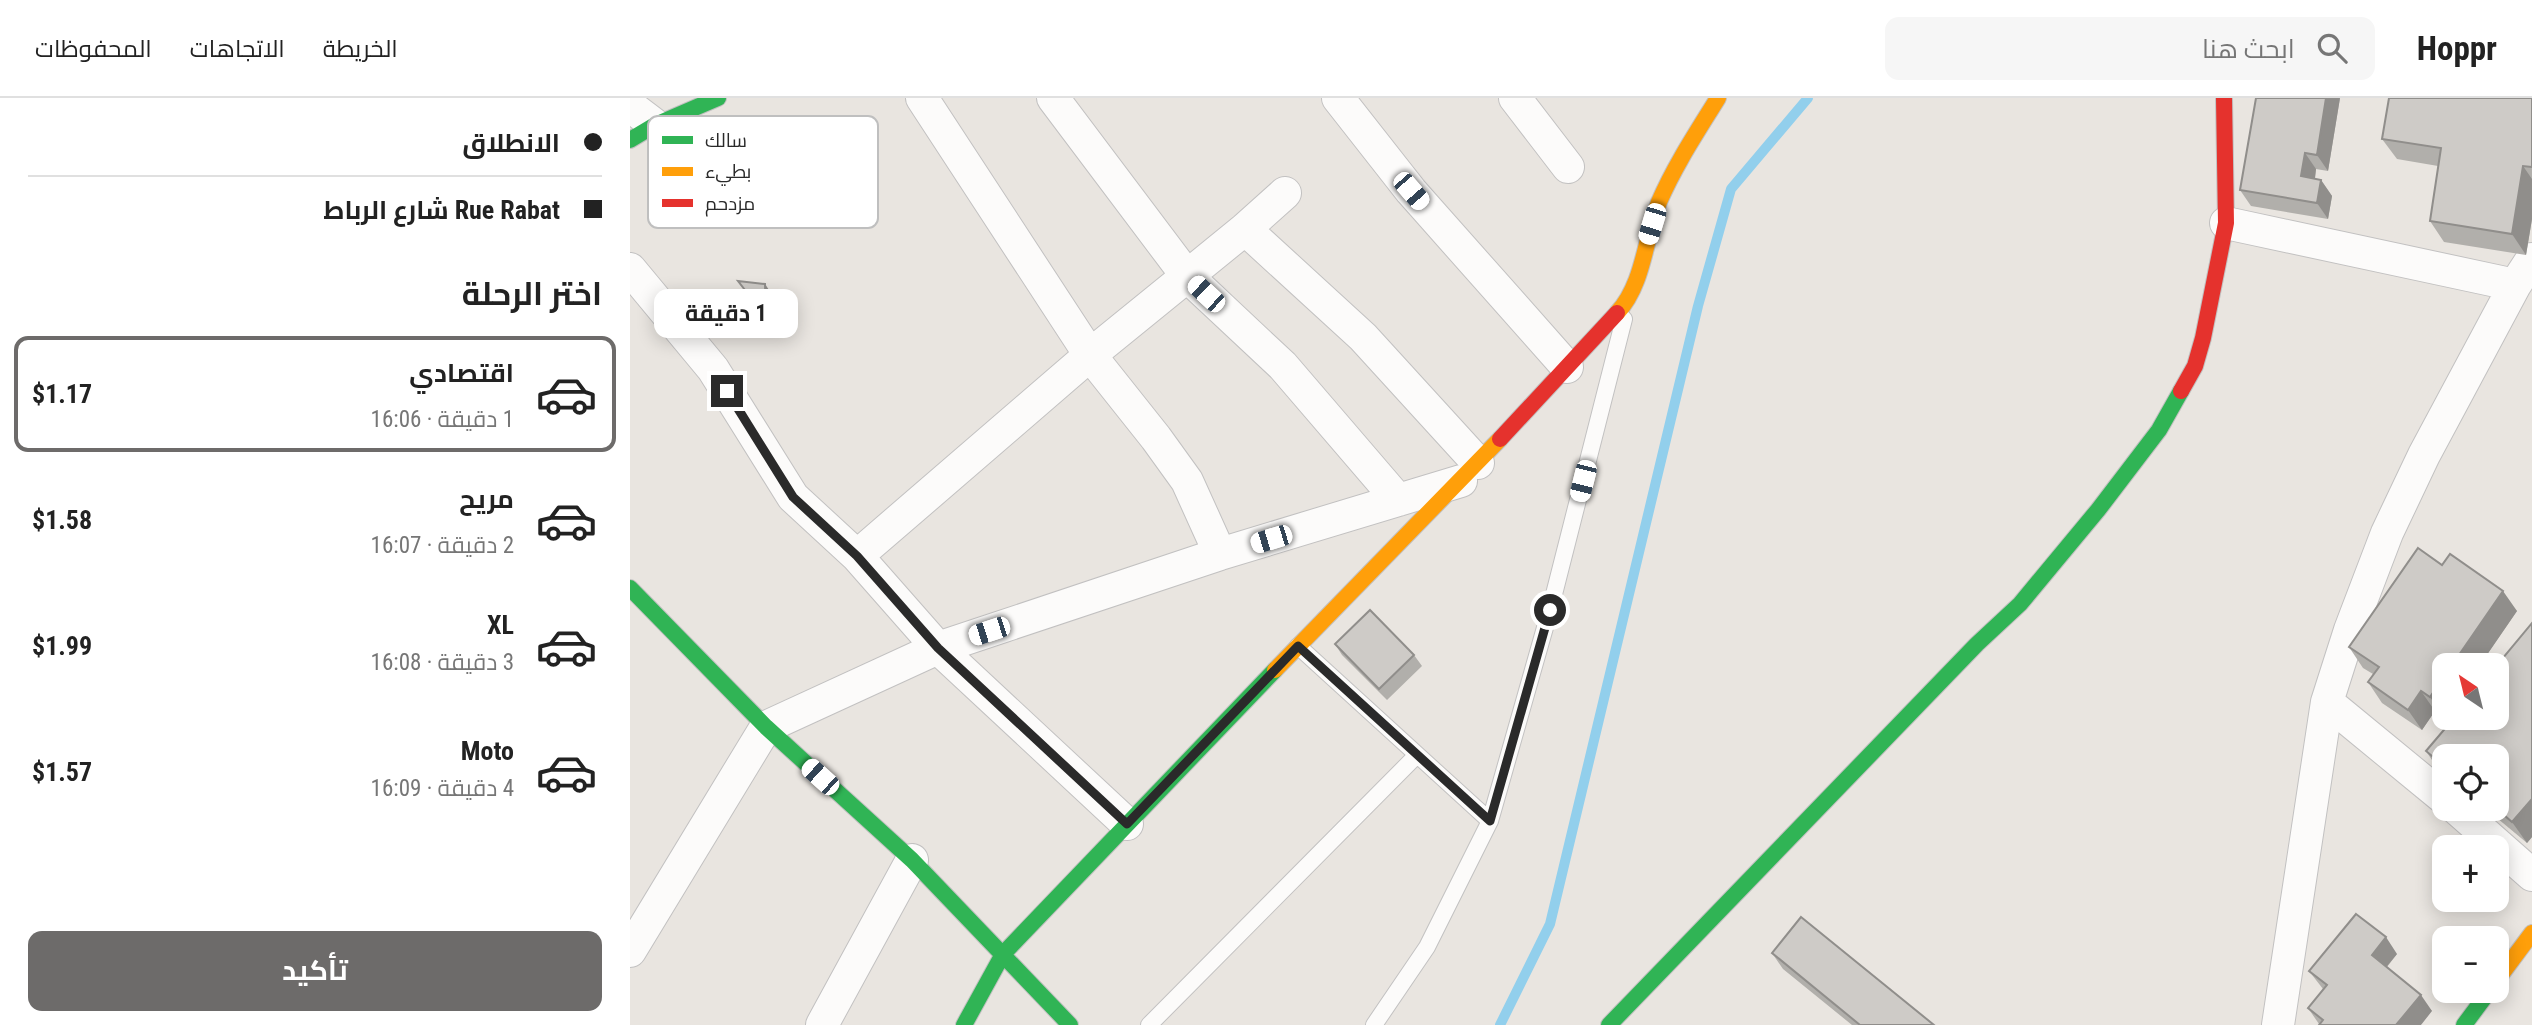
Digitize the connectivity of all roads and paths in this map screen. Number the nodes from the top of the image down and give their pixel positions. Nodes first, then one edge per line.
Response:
1 (718, 98) edge
2 (922, 98) edge
3 (1053, 98) edge
4 (1338, 98) edge
5 (1515, 98) edge
6 (1718, 98) edge
7 (2224, 98) edge
8 (630, 106) edge
9 (678, 116) edge
10 (643, 132) edge
11 (1568, 167) dead end
12 (1284, 193) dead end
13 (2226, 223) junction
14 (1245, 229) junction
15 (2532, 259) edge
16 (630, 269) edge
17 (1187, 276) junction
18 (2515, 285) junction
19 (1629, 300) junction
20 (1090, 355) junction
21 (1567, 367) junction
22 (1469, 472) junction
23 (1398, 500) junction
24 (1220, 554) junction
25 (857, 556) junction
26 (630, 588) edge
27 (1298, 646) junction
28 (938, 648) junction
29 (2328, 702) junction
30 (766, 727) junction
31 (1417, 755) junction
32 (2432, 777) edge
33 (1490, 821) junction
34 (2471, 821) edge
35 (1127, 824) junction
36 (912, 860) junction
37 (2532, 875) edge
38 (2532, 933) edge
39 (630, 951) edge
40 (1003, 954) junction
41 (2509, 964) edge
42 (2480, 1003) edge
43 (822, 1025) edge
44 (964, 1025) edge
45 (1070, 1025) edge
46 (1149, 1025) edge
47 (1374, 1025) edge
48 (1609, 1025) edge
49 (2278, 1025) edge
50 (2464, 1025) edge

1 - 9 street
2 - 20 street
3 - 17 street
4 - 21 street
5 - 11 street
6 - 19 street
7 - 13 street
8 - 10 street
12 - 14 street
13 - 18 street
13 - 48 street
14 - 17 street
14 - 22 street
15 - 18 street
16 - 25 street
17 - 20 street
17 - 23 street
18 - 29 street
19 - 21 street
19 - 33 lane
20 - 24 street
20 - 25 street
21 - 22 street
22 - 23 street
22 - 27 street
23 - 24 street
24 - 28 street
25 - 28 street
26 - 30 street
27 - 31 lane
27 - 35 street
28 - 30 street
28 - 35 street
29 - 32 street
29 - 49 street
30 - 36 street
30 - 39 street
31 - 33 lane
31 - 46 lane
33 - 47 lane
34 - 37 street
35 - 40 street
36 - 40 street
36 - 43 street
38 - 41 street
40 - 44 street
40 - 45 street
42 - 50 street

